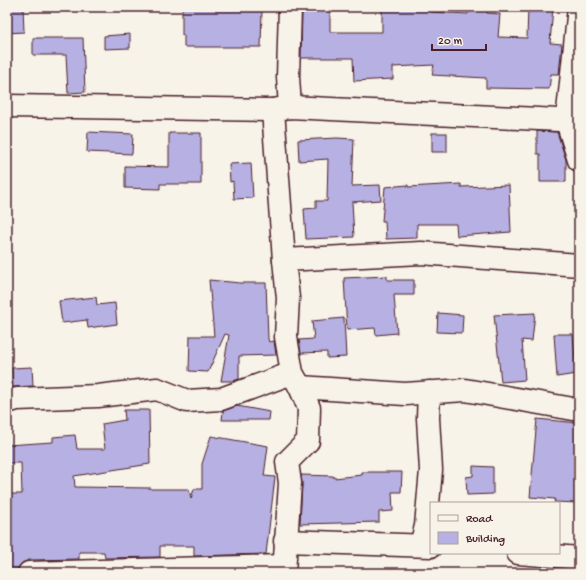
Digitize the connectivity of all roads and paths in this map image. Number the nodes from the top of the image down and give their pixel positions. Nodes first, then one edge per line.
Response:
1 (290, 7) edge
2 (579, 7) edge
3 (7, 106) edge
4 (281, 108) junction
5 (573, 121) edge
6 (579, 160) edge
7 (284, 260) junction
8 (579, 265) edge
9 (296, 380) junction
10 (429, 392) junction
11 (7, 402) edge
12 (579, 410) edge
13 (285, 541) junction
14 (426, 545) edge
15 (530, 554) edge
16 (579, 558) edge
17 (283, 569) edge
18 (29, 573) edge

1 - 4 street
2 - 5 street
3 - 4 street
4 - 5 street
4 - 7 street
5 - 6 street
7 - 8 street
7 - 9 street
9 - 10 street
9 - 11 street
9 - 13 street
10 - 12 street
10 - 14 street
13 - 14 street
13 - 17 street
15 - 16 street
17 - 18 street

